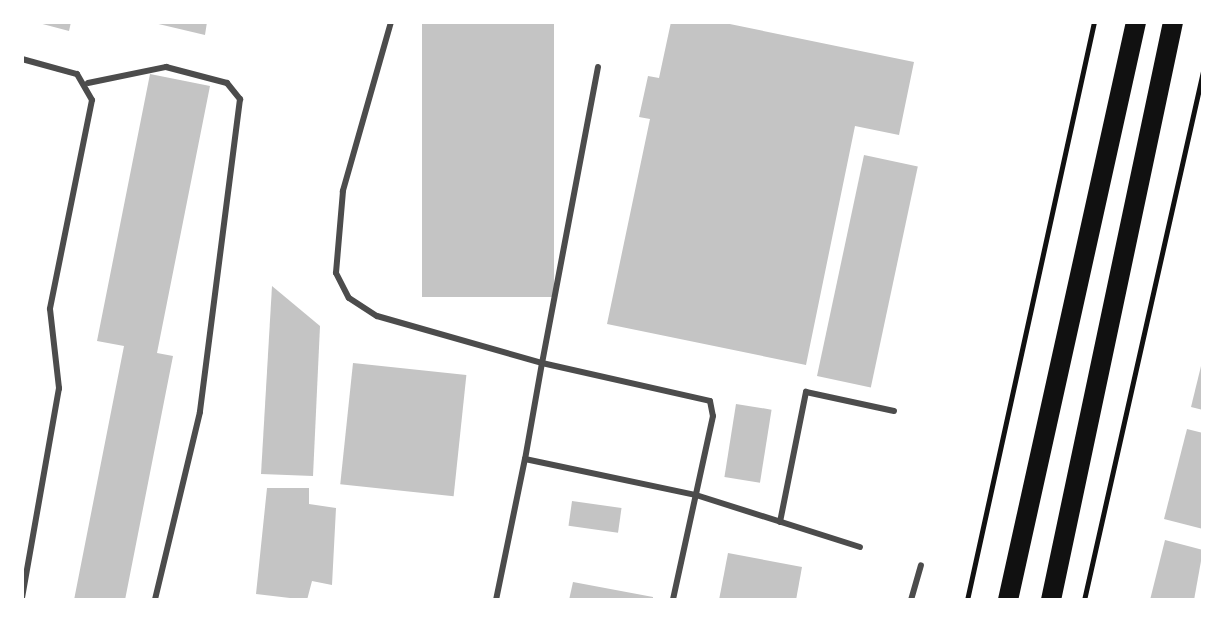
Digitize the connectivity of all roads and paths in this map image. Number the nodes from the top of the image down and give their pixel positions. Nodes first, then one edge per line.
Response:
1 (391, 22) edge
2 (1094, 22) edge
3 (1136, 22) edge
4 (1173, 22) edge
5 (22, 59) edge
6 (598, 67) dead end
7 (1203, 71) edge
8 (88, 83) junction
9 (542, 363) junction
10 (894, 411) dead end
11 (525, 459) junction
12 (696, 495) junction
13 (780, 522) junction
14 (860, 547) dead end
15 (921, 565) dead end
16 (25, 570) edge
17 (22, 598) edge
18 (155, 600) edge
19 (496, 600) edge
20 (673, 600) edge
21 (911, 600) edge
22 (967, 600) edge
23 (1008, 600) edge
24 (1051, 600) edge
25 (1084, 600) edge

1 - 9 lane
2 - 22 path
3 - 23 main road
4 - 24 main road
5 - 8 lane
6 - 9 lane
7 - 25 path
8 - 16 lane
8 - 18 lane
9 - 11 lane
9 - 12 lane
10 - 13 lane
11 - 12 lane
11 - 19 lane
12 - 13 lane
12 - 20 lane
13 - 14 lane
15 - 21 lane
16 - 17 lane

